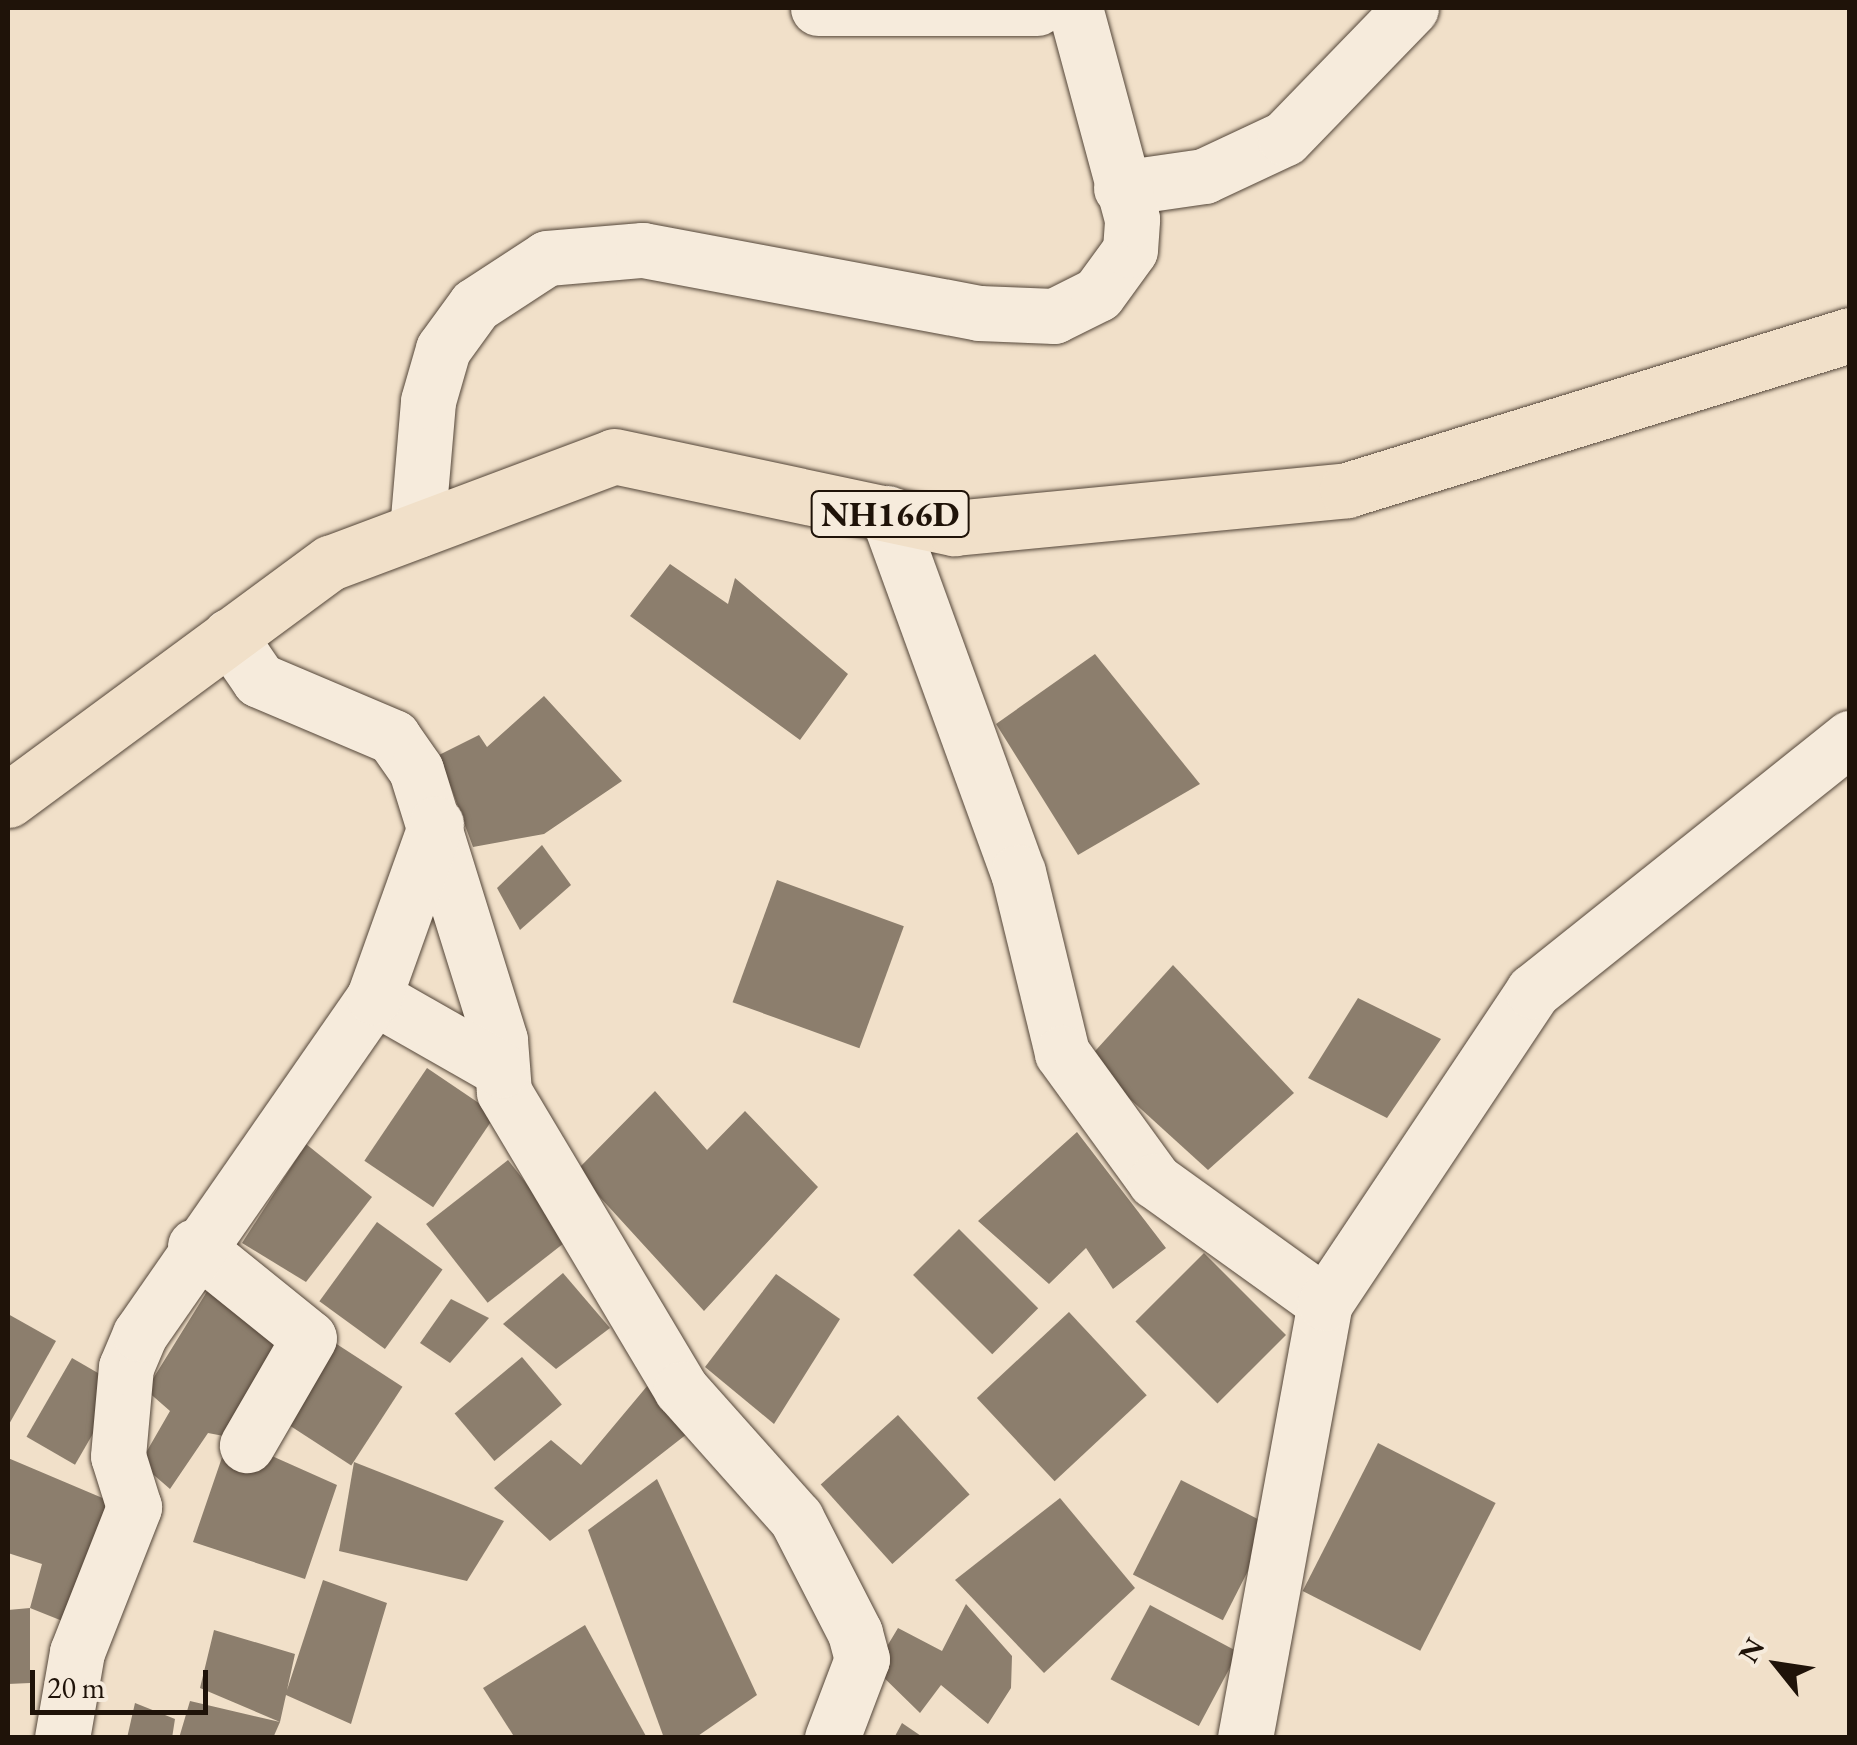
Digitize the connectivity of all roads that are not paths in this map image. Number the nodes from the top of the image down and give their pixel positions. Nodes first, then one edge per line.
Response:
1 (818, 8) edge
2 (1037, 8) edge
3 (1075, 8) edge
4 (1410, 8) edge
5 (1121, 188) junction
6 (1850, 335) edge
7 (886, 514) junction
8 (417, 530) junction
9 (229, 636) junction
10 (1850, 738) edge
11 (8, 800) edge
12 (436, 824) junction
13 (374, 998) junction
14 (502, 1070) junction
15 (195, 1246) junction
16 (1325, 1303) junction
17 (247, 1445) dead end
18 (62, 1738) edge
19 (832, 1738) edge
20 (1246, 1738) edge

1 - 2 street
3 - 5 street
4 - 5 street
5 - 8 street
6 - 7 highway, NH166D
7 - 8 highway, NH166D
7 - 16 street
8 - 9 highway, NH166D
9 - 11 highway, NH166D
9 - 12 street
10 - 16 street
12 - 13 street
12 - 14 street
13 - 14 street
13 - 15 street
14 - 19 street
15 - 17 street
15 - 18 street
16 - 20 street

